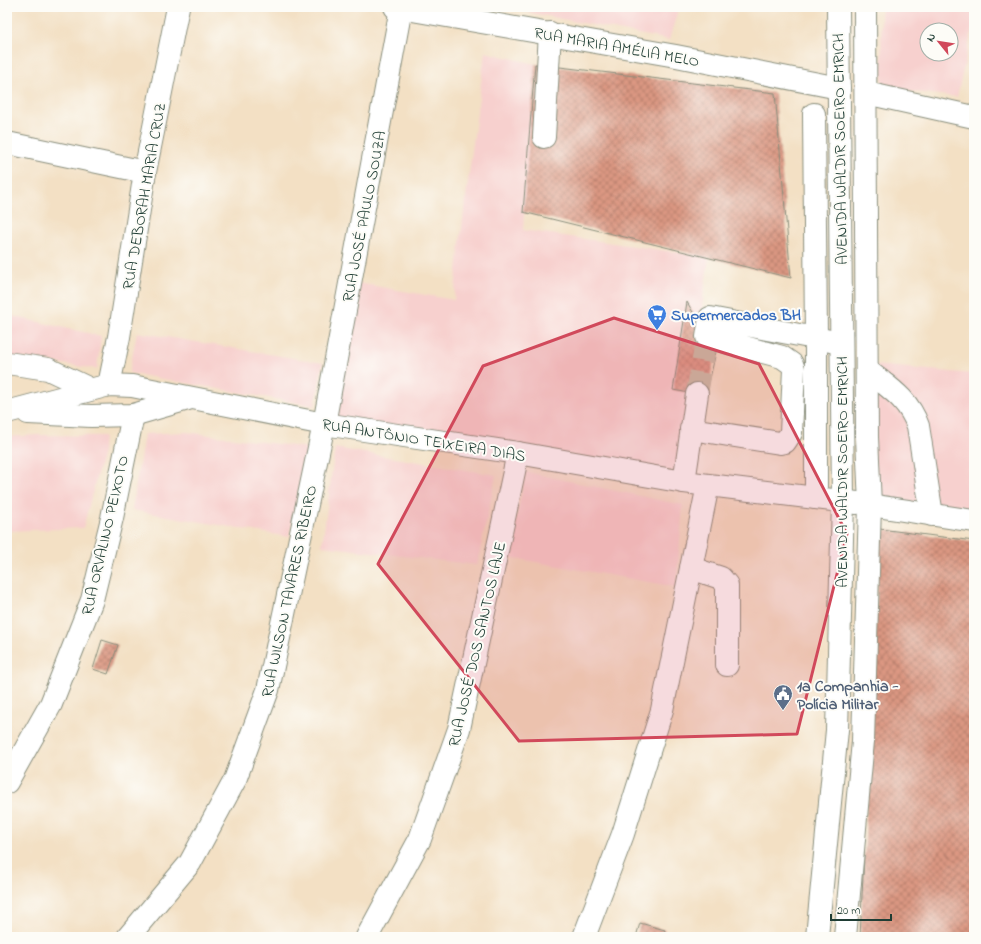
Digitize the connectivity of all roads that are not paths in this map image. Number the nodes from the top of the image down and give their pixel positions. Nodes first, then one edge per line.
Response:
1 (178, 7) edge
2 (838, 7) edge
3 (865, 7) edge
4 (398, 8) edge
5 (550, 33) junction
6 (839, 88) junction
7 (866, 93) junction
8 (814, 114) dead end
9 (974, 117) edge
10 (544, 137) dead end
11 (7, 143) edge
12 (145, 172) junction
13 (816, 337) junction
14 (841, 343) junction
15 (7, 363) edge
16 (867, 370) junction
17 (132, 386) junction
18 (99, 387) junction
19 (697, 394) tunnel mouth
20 (191, 398) junction
21 (7, 412) edge
22 (133, 414) junction
23 (92, 416) junction
24 (324, 424) junction
25 (691, 429) junction
26 (518, 453) junction
27 (684, 482) junction
28 (708, 485) junction
29 (816, 498) junction
30 (843, 501) junction
31 (870, 505) junction
32 (932, 515) junction
33 (974, 521) edge
34 (691, 568) junction
35 (727, 665) dead end
36 (7, 782) edge
37 (128, 937) edge
38 (367, 937) edge
39 (584, 937) edge
40 (817, 937) edge
41 (845, 937) edge

1 - 12 street, RUA DEBORAH MARIA CRUZ
2 - 6 street, AVENIDA WALDIR SOEIRO EMRICH
3 - 7 street, AVENIDA WALDIR SOEIRO EMRICH
4 - 5 street, RUA MARIA AMÉLIA MELO
4 - 24 street, RUA JOSÉ PAULO SOUZA
5 - 6 street, RUA MARIA AMÉLIA MELO
5 - 10 street
6 - 14 street, AVENIDA WALDIR SOEIRO EMRICH
7 - 9 street
7 - 16 street, AVENIDA WALDIR SOEIRO EMRICH
8 - 13 street
11 - 12 street
12 - 18 street, RUA DEBORAH MARIA CRUZ
13 - 14 street
13 - 25 street
13 - 29 street
14 - 30 street, AVENIDA WALDIR SOEIRO EMRICH
15 - 18 street
16 - 31 street, AVENIDA WALDIR SOEIRO EMRICH
16 - 32 street
17 - 18 street
17 - 20 street
17 - 22 street, RUA ORVALINO PEIXOTO
18 - 21 street, RUA ANTÔNIO TEIXEIRA DIAS
18 - 23 street, RUA DEBORAH MARIA CRUZ
19 - 25 street
20 - 22 street, RUA ANTÔNIO TEIXEIRA DIAS
20 - 24 street, RUA ANTÔNIO TEIXEIRA DIAS
21 - 23 street, RUA ANTÔNIO TEIXEIRA DIAS
22 - 23 street, RUA ANTÔNIO TEIXEIRA DIAS
22 - 36 street, RUA ORVALINO PEIXOTO
24 - 26 street, RUA ANTÔNIO TEIXEIRA DIAS
24 - 37 street, RUA WILSON TAVARES RIBEIRO
25 - 27 street
26 - 27 street, RUA ANTÔNIO TEIXEIRA DIAS
26 - 38 street, RUA JOSÉ DOS SANTOS LAJE
27 - 28 street, RUA ANTÔNIO TEIXEIRA DIAS
28 - 29 street, RUA ANTÔNIO TEIXEIRA DIAS
28 - 34 street
29 - 30 street, RUA ANTÔNIO TEIXEIRA DIAS
30 - 31 street, RUA ANTÔNIO TEIXEIRA DIAS
30 - 40 street, AVENIDA WALDIR SOEIRO EMRICH
31 - 32 street
31 - 41 street, AVENIDA WALDIR SOEIRO EMRICH
32 - 33 street
34 - 35 street
34 - 39 street

